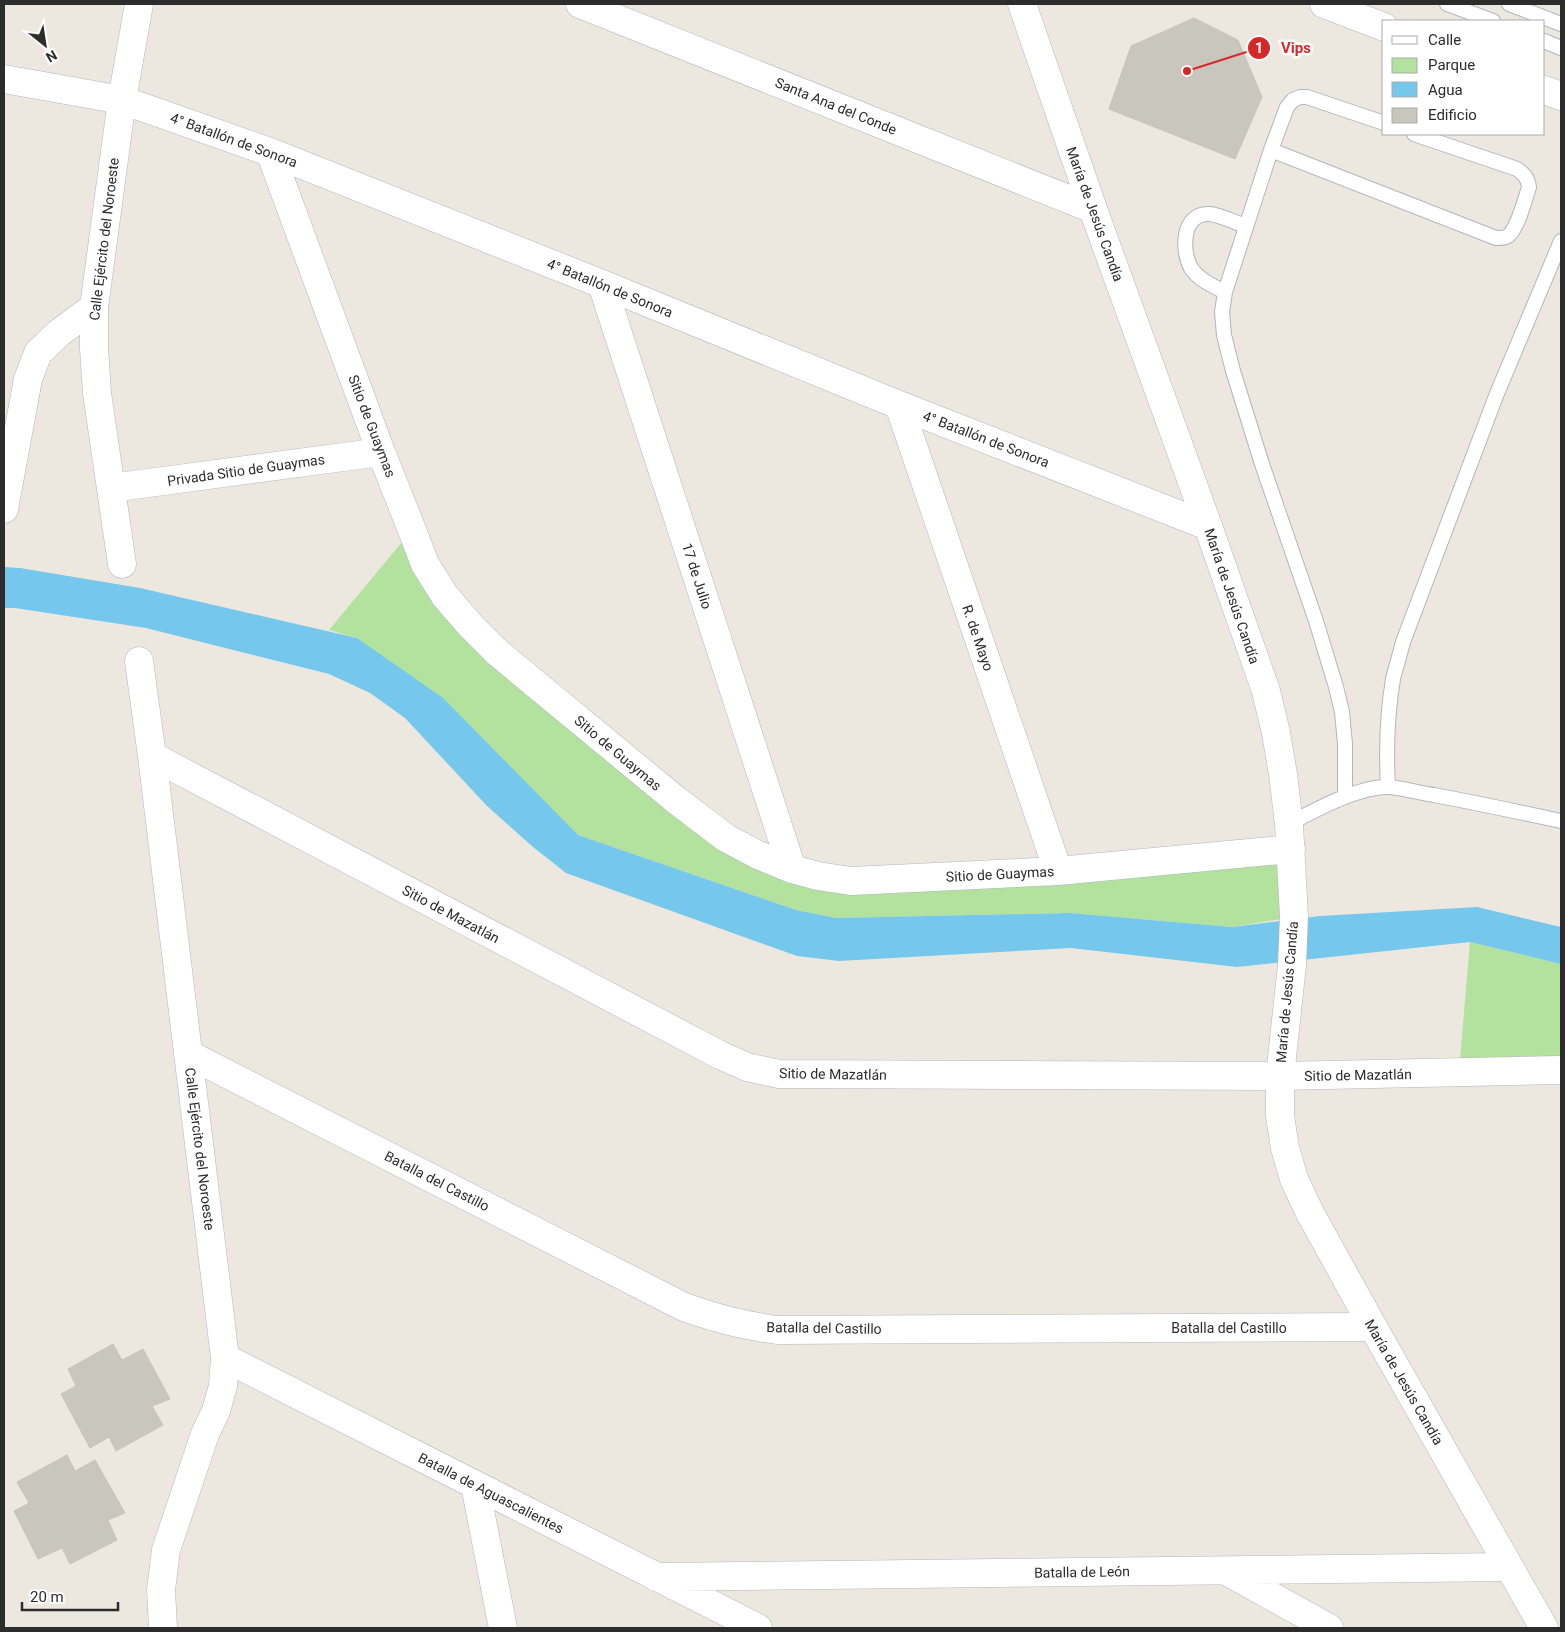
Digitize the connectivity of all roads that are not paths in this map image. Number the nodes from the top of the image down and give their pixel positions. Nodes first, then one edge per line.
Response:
1 (139, 4) edge
2 (580, 4) edge
3 (1022, 4) edge
4 (1324, 4) edge
5 (1447, 4) edge
6 (1509, 4) edge
7 (1490, 20) edge
8 (1561, 24) edge
9 (1382, 26) edge
10 (1545, 42) edge
11 (1561, 48) edge
12 (4, 79) edge
13 (1545, 90) edge
14 (1561, 96) edge
15 (122, 100) junction
16 (1382, 122) edge
17 (1417, 135) edge
18 (1271, 150) junction
19 (270, 152) junction
20 (1093, 208) junction
21 (1246, 226) junction
22 (1561, 241) edge
23 (602, 284) junction
24 (1225, 292) junction
25 (94, 307) junction
26 (898, 405) junction
27 (381, 452) junction
28 (111, 488) junction
29 (4, 509) edge
30 (1208, 526) junction
31 (122, 564) dead end
32 (139, 661) dead end
33 (152, 756) junction
34 (1388, 787) junction
35 (1344, 797) junction
36 (1561, 820) edge
37 (1290, 836) junction
38 (792, 869) junction
39 (1058, 871) junction
40 (188, 1054) junction
41 (1561, 1070) edge
42 (1280, 1076) junction
43 (1373, 1328) junction
44 (225, 1358) junction
45 (475, 1485) junction
46 (1509, 1567) junction
47 (1226, 1571) junction
48 (656, 1577) junction
49 (163, 1628) edge
50 (504, 1628) edge
51 (758, 1628) edge
52 (1329, 1628) edge
53 (1544, 1628) edge

1 - 15 street, Calle Ejército del Noroeste
2 - 20 street, Santa Ana del Conde
3 - 20 street, María de Jesús Candía
4 - 9 street
5 - 7 lane
6 - 8 lane
10 - 11 lane
12 - 15 street, 4° Batallón de Sonora
13 - 14 street
15 - 19 street, 4° Batallón de Sonora
15 - 25 street, Calle Ejército del Noroeste
16 - 18 lane
17 - 18 lane
18 - 21 lane
19 - 23 street, 4° Batallón de Sonora
19 - 27 street, Sitio de Guaymas
20 - 30 street, María de Jesús Candía
21 - 24 lane
21 - 24 lane
22 - 34 lane
23 - 26 street, 4° Batallón de Sonora
23 - 38 street, 17 de Julio
24 - 35 lane
25 - 28 street, Calle Ejército del Noroeste
25 - 29 street
26 - 30 street, 4° Batallón de Sonora
26 - 39 street, R. de Mayo
27 - 28 street, Privada Sitio de Guaymas
27 - 38 street, Sitio de Guaymas
28 - 31 street, Calle Ejército del Noroeste
30 - 37 street, María de Jesús Candía
32 - 33 street, Calle Ejército del Noroeste
33 - 40 street, Calle Ejército del Noroeste
33 - 42 street, Sitio de Mazatlán
34 - 35 lane
34 - 36 lane
35 - 37 lane
37 - 39 street, Sitio de Guaymas
37 - 42 street, María de Jesús Candía
38 - 39 street, Sitio de Guaymas
40 - 43 street, Batalla del Castillo
40 - 44 street, Calle Ejército del Noroeste
41 - 42 street, Sitio de Mazatlán
42 - 43 street, María de Jesús Candía
43 - 46 street, María de Jesús Candía
44 - 45 street, Batalla de Aguascalientes
44 - 49 street, Calle Ejército del Noroeste
45 - 48 street, Batalla de Aguascalientes
45 - 50 street
46 - 47 street, Batalla de León
46 - 53 street, María de Jesús Candía
47 - 48 street, Batalla de León
47 - 52 street
48 - 51 street, Batalla de Aguascalientes

